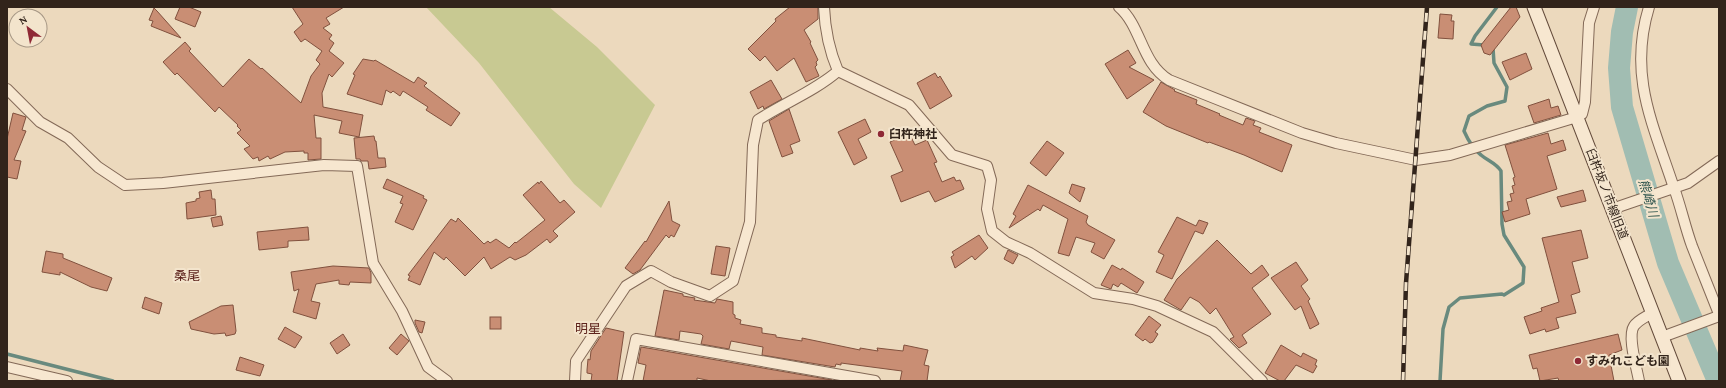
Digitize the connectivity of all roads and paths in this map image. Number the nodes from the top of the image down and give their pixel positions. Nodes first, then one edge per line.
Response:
1 (824, 7) edge
2 (1119, 7) edge
3 (1534, 7) edge
4 (1594, 7) edge
5 (1649, 7) edge
6 (838, 71) junction
7 (7, 89) edge
8 (1577, 117) junction
9 (1719, 161) edge
10 (1674, 188) junction
11 (1618, 207) junction
12 (1652, 313) junction
13 (1718, 316) edge
14 (1667, 335) junction
15 (7, 367) edge
16 (67, 381) edge
17 (448, 381) edge
18 (575, 381) edge
19 (627, 381) edge
20 (875, 381) edge
21 (1262, 381) edge
22 (1639, 381) edge
23 (1680, 381) edge

1 - 6 street
2 - 8 street
3 - 8 street, 臼杵坂ノ市線旧道
4 - 8 street
5 - 10 street
6 - 18 street
6 - 21 street
7 - 17 street
8 - 11 street, 臼杵坂ノ市線旧道
9 - 10 street
10 - 11 street
10 - 13 street
11 - 12 street, 臼杵坂ノ市線旧道
12 - 14 street, 臼杵坂ノ市線旧道
12 - 22 street
13 - 14 street
14 - 23 street, 臼杵坂ノ市線旧道
15 - 16 street
19 - 20 street

